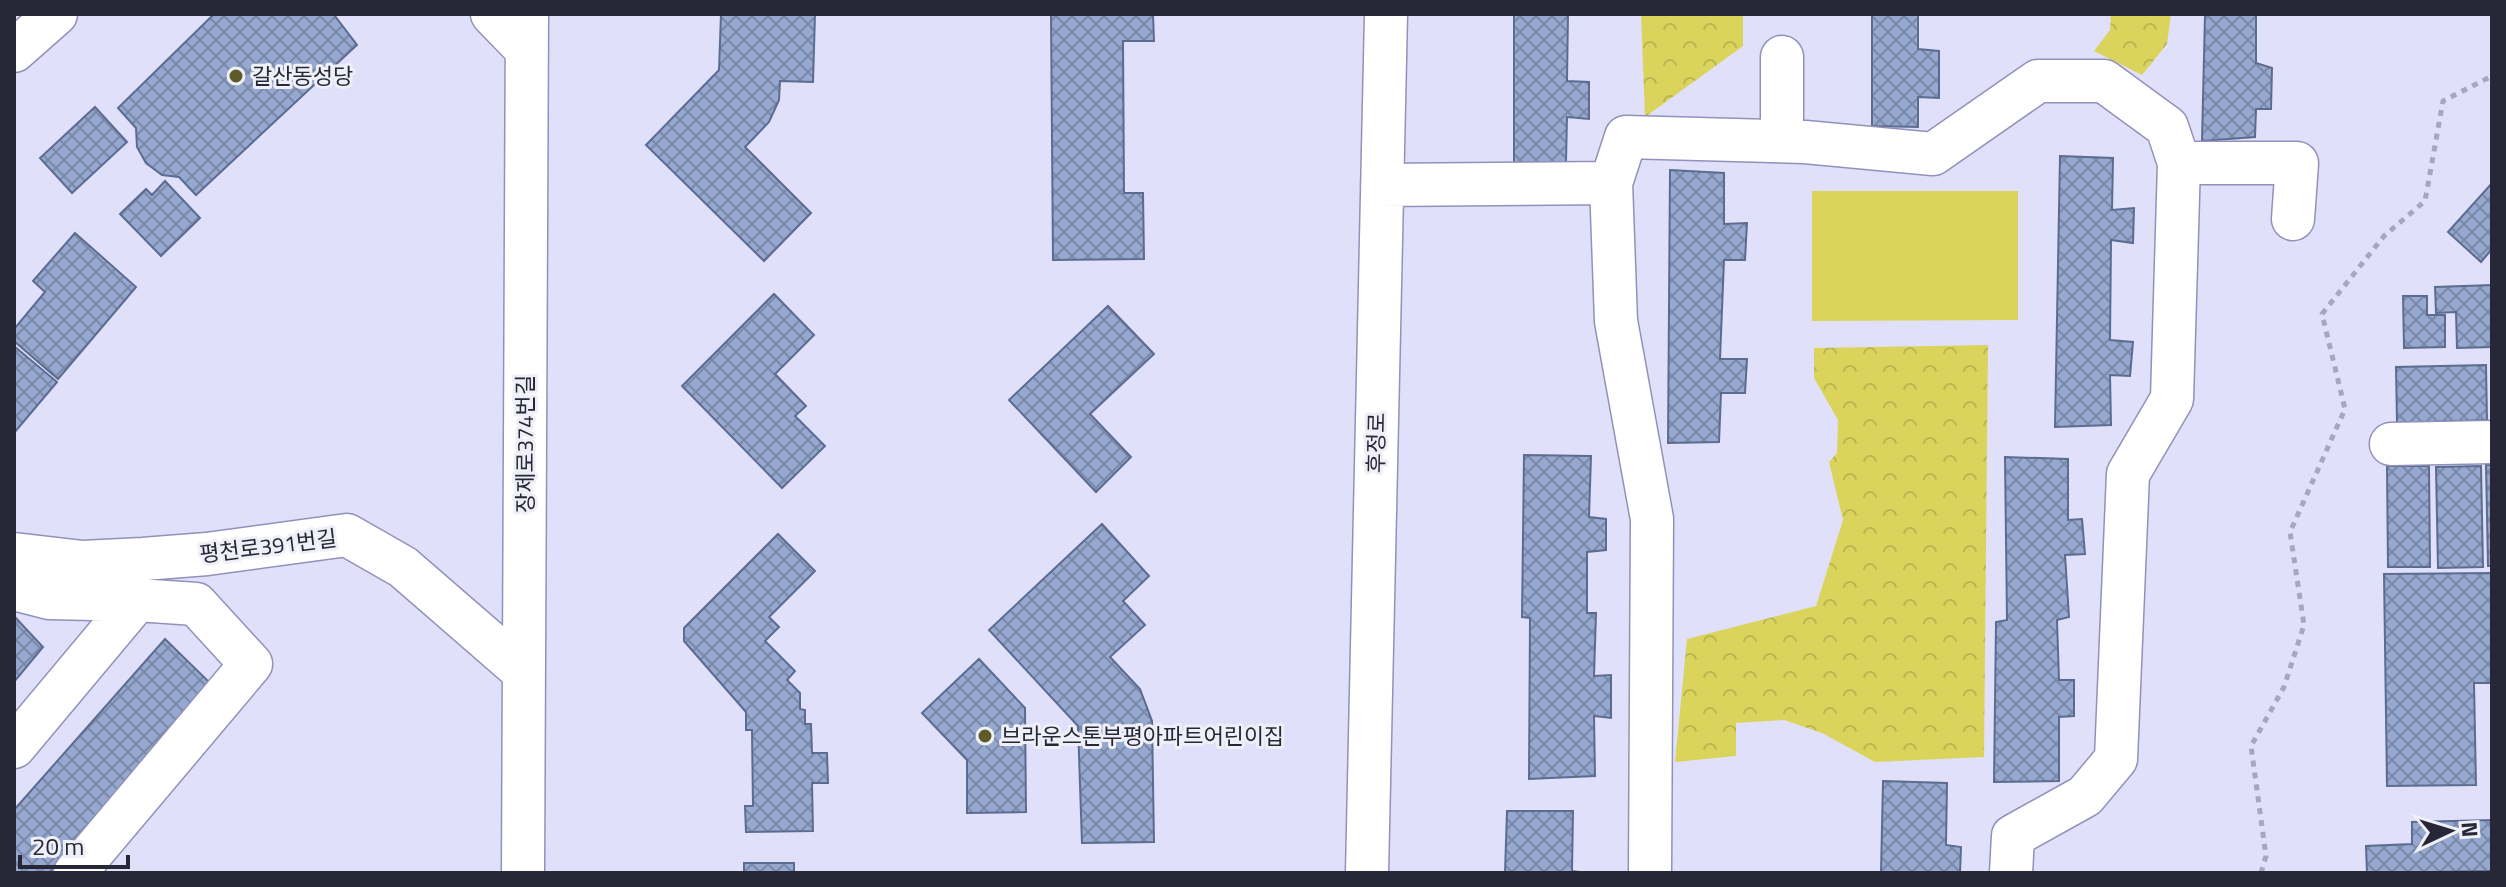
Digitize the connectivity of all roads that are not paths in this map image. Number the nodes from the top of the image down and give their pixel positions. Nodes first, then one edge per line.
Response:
1 (56, 14) edge
2 (492, 14) edge
3 (1386, 14) edge
4 (527, 32) edge
5 (14, 51) edge
6 (1782, 57) dead end
7 (1782, 141) junction
8 (2179, 163) junction
9 (1611, 183) junction
10 (1382, 185) junction
11 (2293, 219) dead end
12 (2492, 442) edge
13 (2391, 444) dead end
14 (14, 554) edge
15 (14, 589) edge
16 (137, 600) junction
17 (524, 672) junction
18 (14, 747) edge
19 (75, 873) edge
20 (523, 873) edge
21 (1367, 873) edge
22 (1650, 873) edge
23 (2011, 873) edge

1 - 5 street
2 - 4 street
3 - 10 street, 후정로
4 - 17 street, 장제로374번길
6 - 7 street
7 - 8 street
7 - 9 street
8 - 11 street
8 - 23 street
9 - 10 street
9 - 22 street
10 - 21 street, 후정로
12 - 13 street
14 - 17 street, 평천로391번길
15 - 16 street
16 - 18 street
16 - 19 street
17 - 20 street, 장제로374번길

